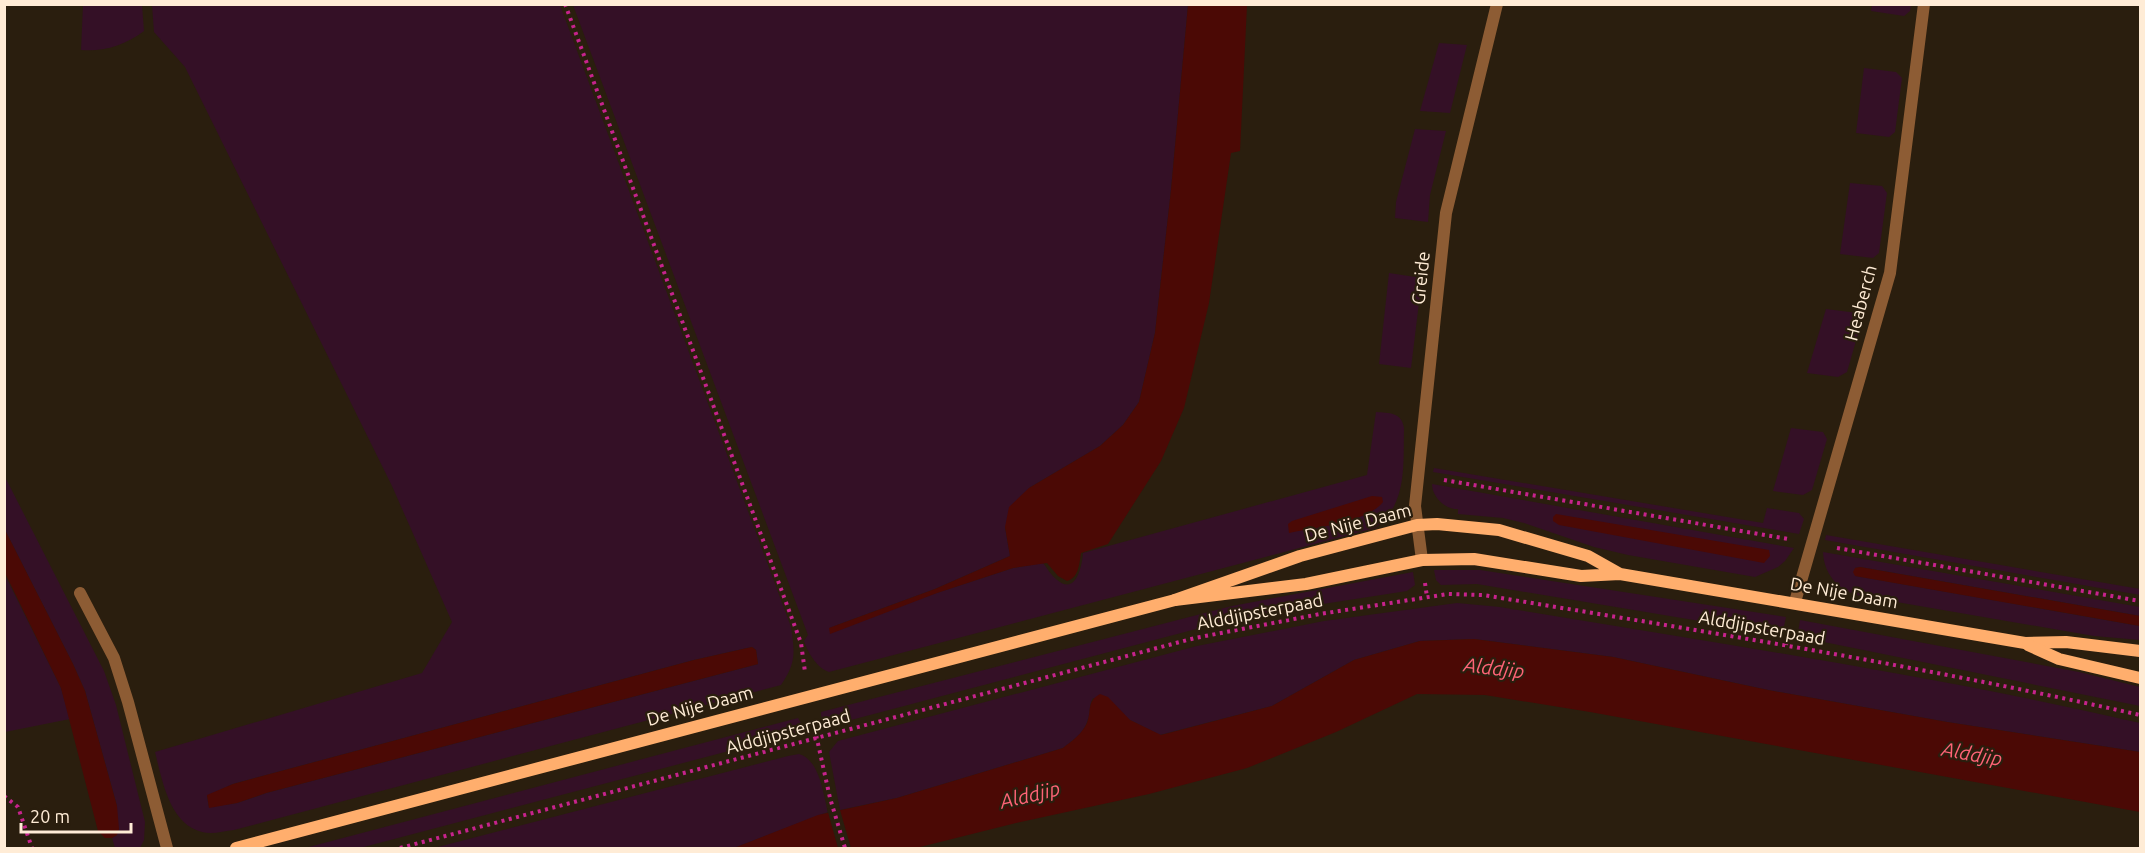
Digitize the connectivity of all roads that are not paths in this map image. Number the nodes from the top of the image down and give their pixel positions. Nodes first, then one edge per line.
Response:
1 (1497, 4) edge
2 (1924, 4) edge
3 (1417, 525) junction
4 (1422, 560) junction
5 (1620, 574) junction
6 (80, 594) dead end
7 (1175, 600) junction
8 (1795, 602) junction
9 (2025, 643) junction
10 (2140, 651) edge
11 (2140, 678) edge
12 (166, 849) edge
13 (236, 849) edge

1 - 3 street, Greide
2 - 8 street, Heaberch
3 - 4 street, Greide
3 - 5 street, De Nije Daam
3 - 7 street, De Nije Daam
4 - 5 street, De Nije Daam
4 - 7 street, De Nije Daam
5 - 8 street, De Nije Daam
6 - 12 street
7 - 13 street, De Nije Daam
8 - 9 street, De Nije Daam
9 - 10 street, De Nije Daam
9 - 11 street, De Nije Daam

